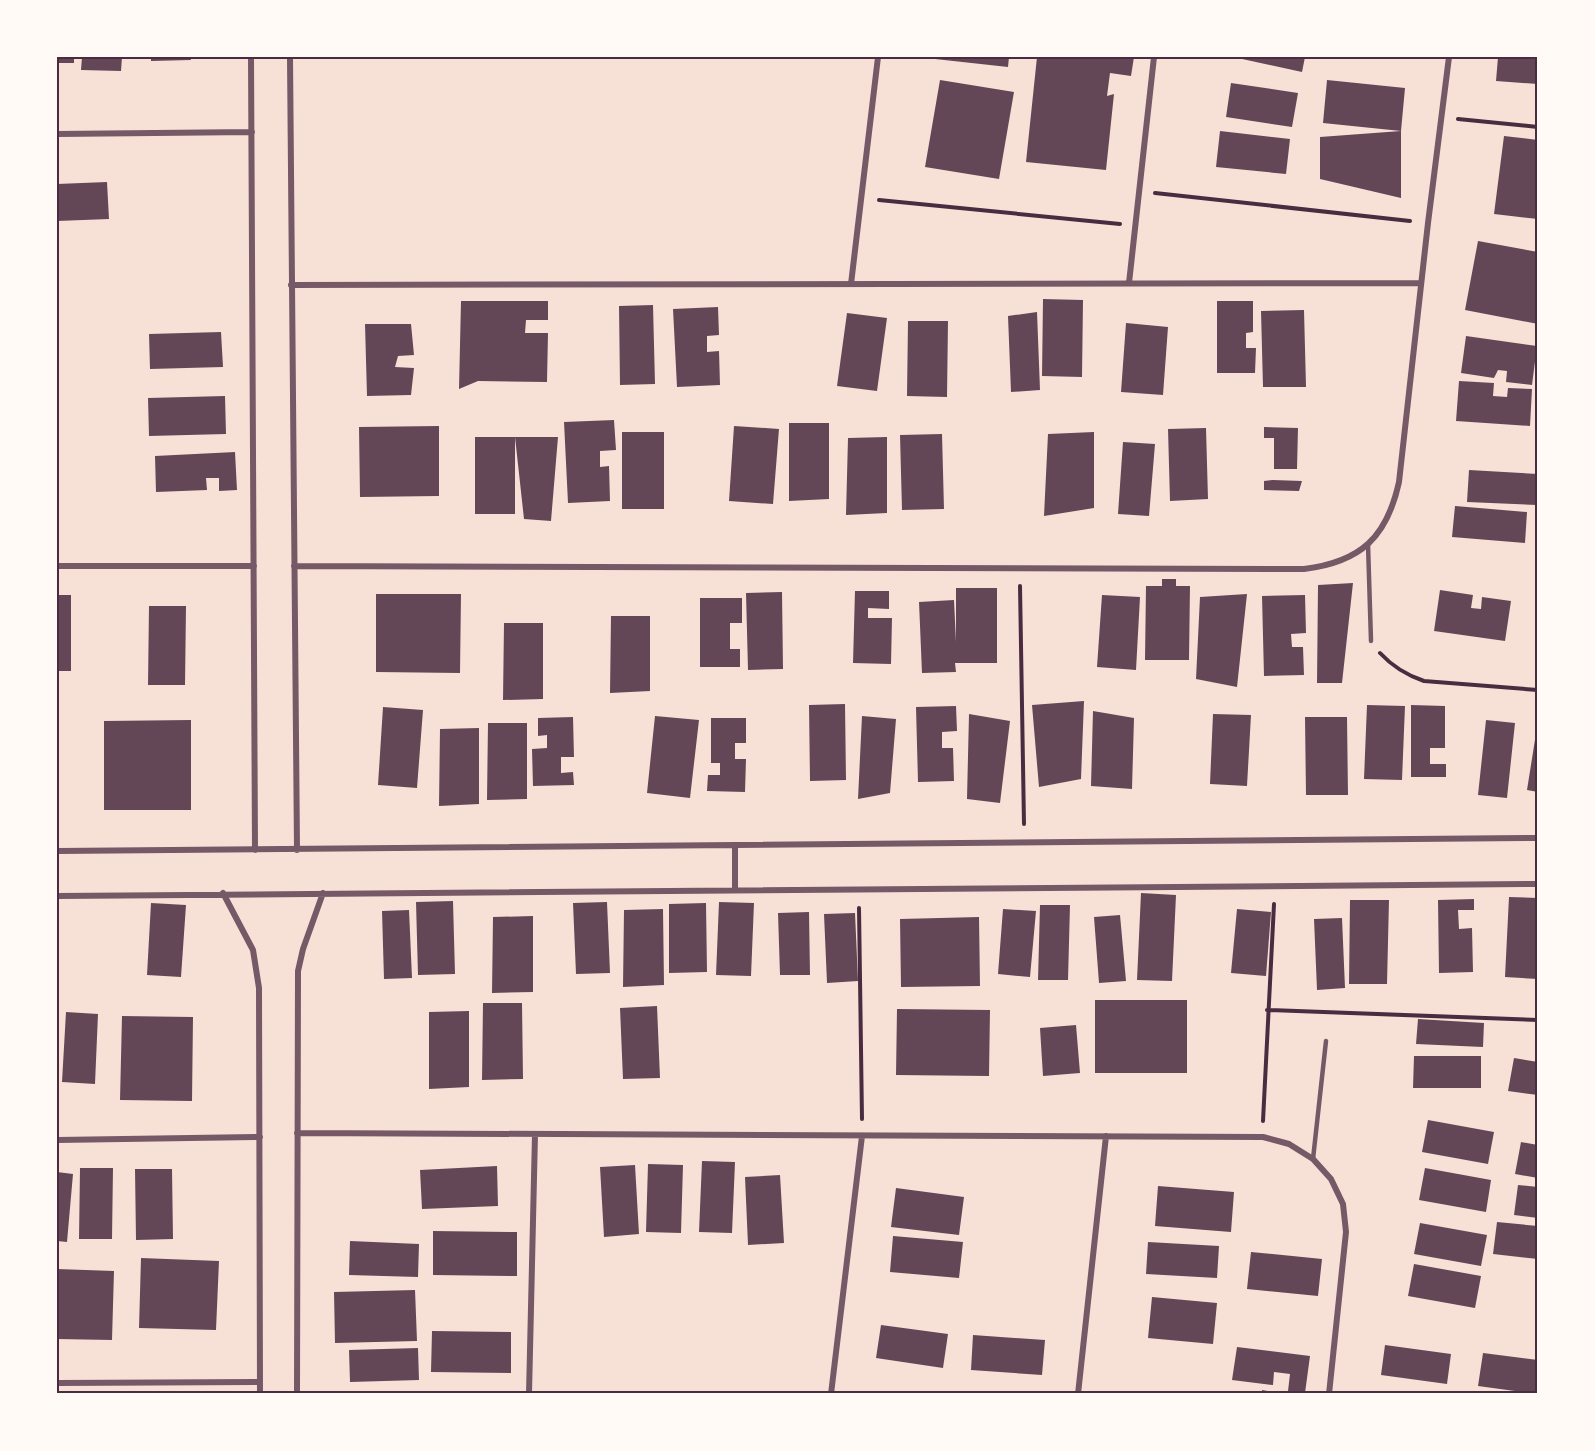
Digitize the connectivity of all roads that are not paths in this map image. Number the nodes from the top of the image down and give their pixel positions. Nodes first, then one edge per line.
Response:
1 (251, 57) edge
2 (290, 57) edge
3 (878, 57) edge
4 (1154, 57) edge
5 (1449, 57) edge
6 (252, 132) junction
7 (57, 134) edge
8 (1129, 283) junction
9 (1421, 283) junction
10 (851, 284) junction
11 (291, 285) junction
12 (1368, 544) junction
13 (57, 566) edge
14 (254, 566) junction
15 (294, 566) junction
16 (1371, 642) road end
17 (1538, 838) edge
18 (735, 845) junction
19 (255, 850) junction
20 (297, 850) junction
21 (57, 851) edge
22 (1538, 884) edge
23 (735, 890) junction
24 (323, 893) junction
25 (223, 894) junction
26 (57, 896) edge
27 (1326, 1041) dead end
28 (297, 1133) junction
29 (535, 1134) junction
30 (862, 1136) junction
31 (1106, 1136) junction
32 (260, 1137) junction
33 (57, 1140) edge
34 (1312, 1159) junction
35 (260, 1382) junction
36 (57, 1383) edge
37 (260, 1394) edge
38 (297, 1394) edge
39 (529, 1394) edge
40 (831, 1394) edge
41 (1078, 1394) edge
42 (1329, 1394) edge

1 - 6 street
2 - 11 street
3 - 10 street
4 - 8 street
5 - 9 street
6 - 7 street
6 - 14 street
8 - 9 street
8 - 10 street
9 - 12 street
10 - 11 street
11 - 15 street
12 - 15 street
12 - 16 lane
13 - 14 street
14 - 19 street
15 - 20 street
17 - 18 street
18 - 20 street
18 - 23 street
19 - 20 street
19 - 21 street
22 - 23 street
23 - 24 street
24 - 25 street
24 - 28 street
25 - 26 street
25 - 32 street
27 - 34 lane
28 - 29 street
28 - 38 street
29 - 30 street
29 - 39 street
30 - 31 street
30 - 40 street
31 - 34 street
31 - 41 street
32 - 33 street
32 - 35 street
34 - 42 street
35 - 36 street
35 - 37 street

